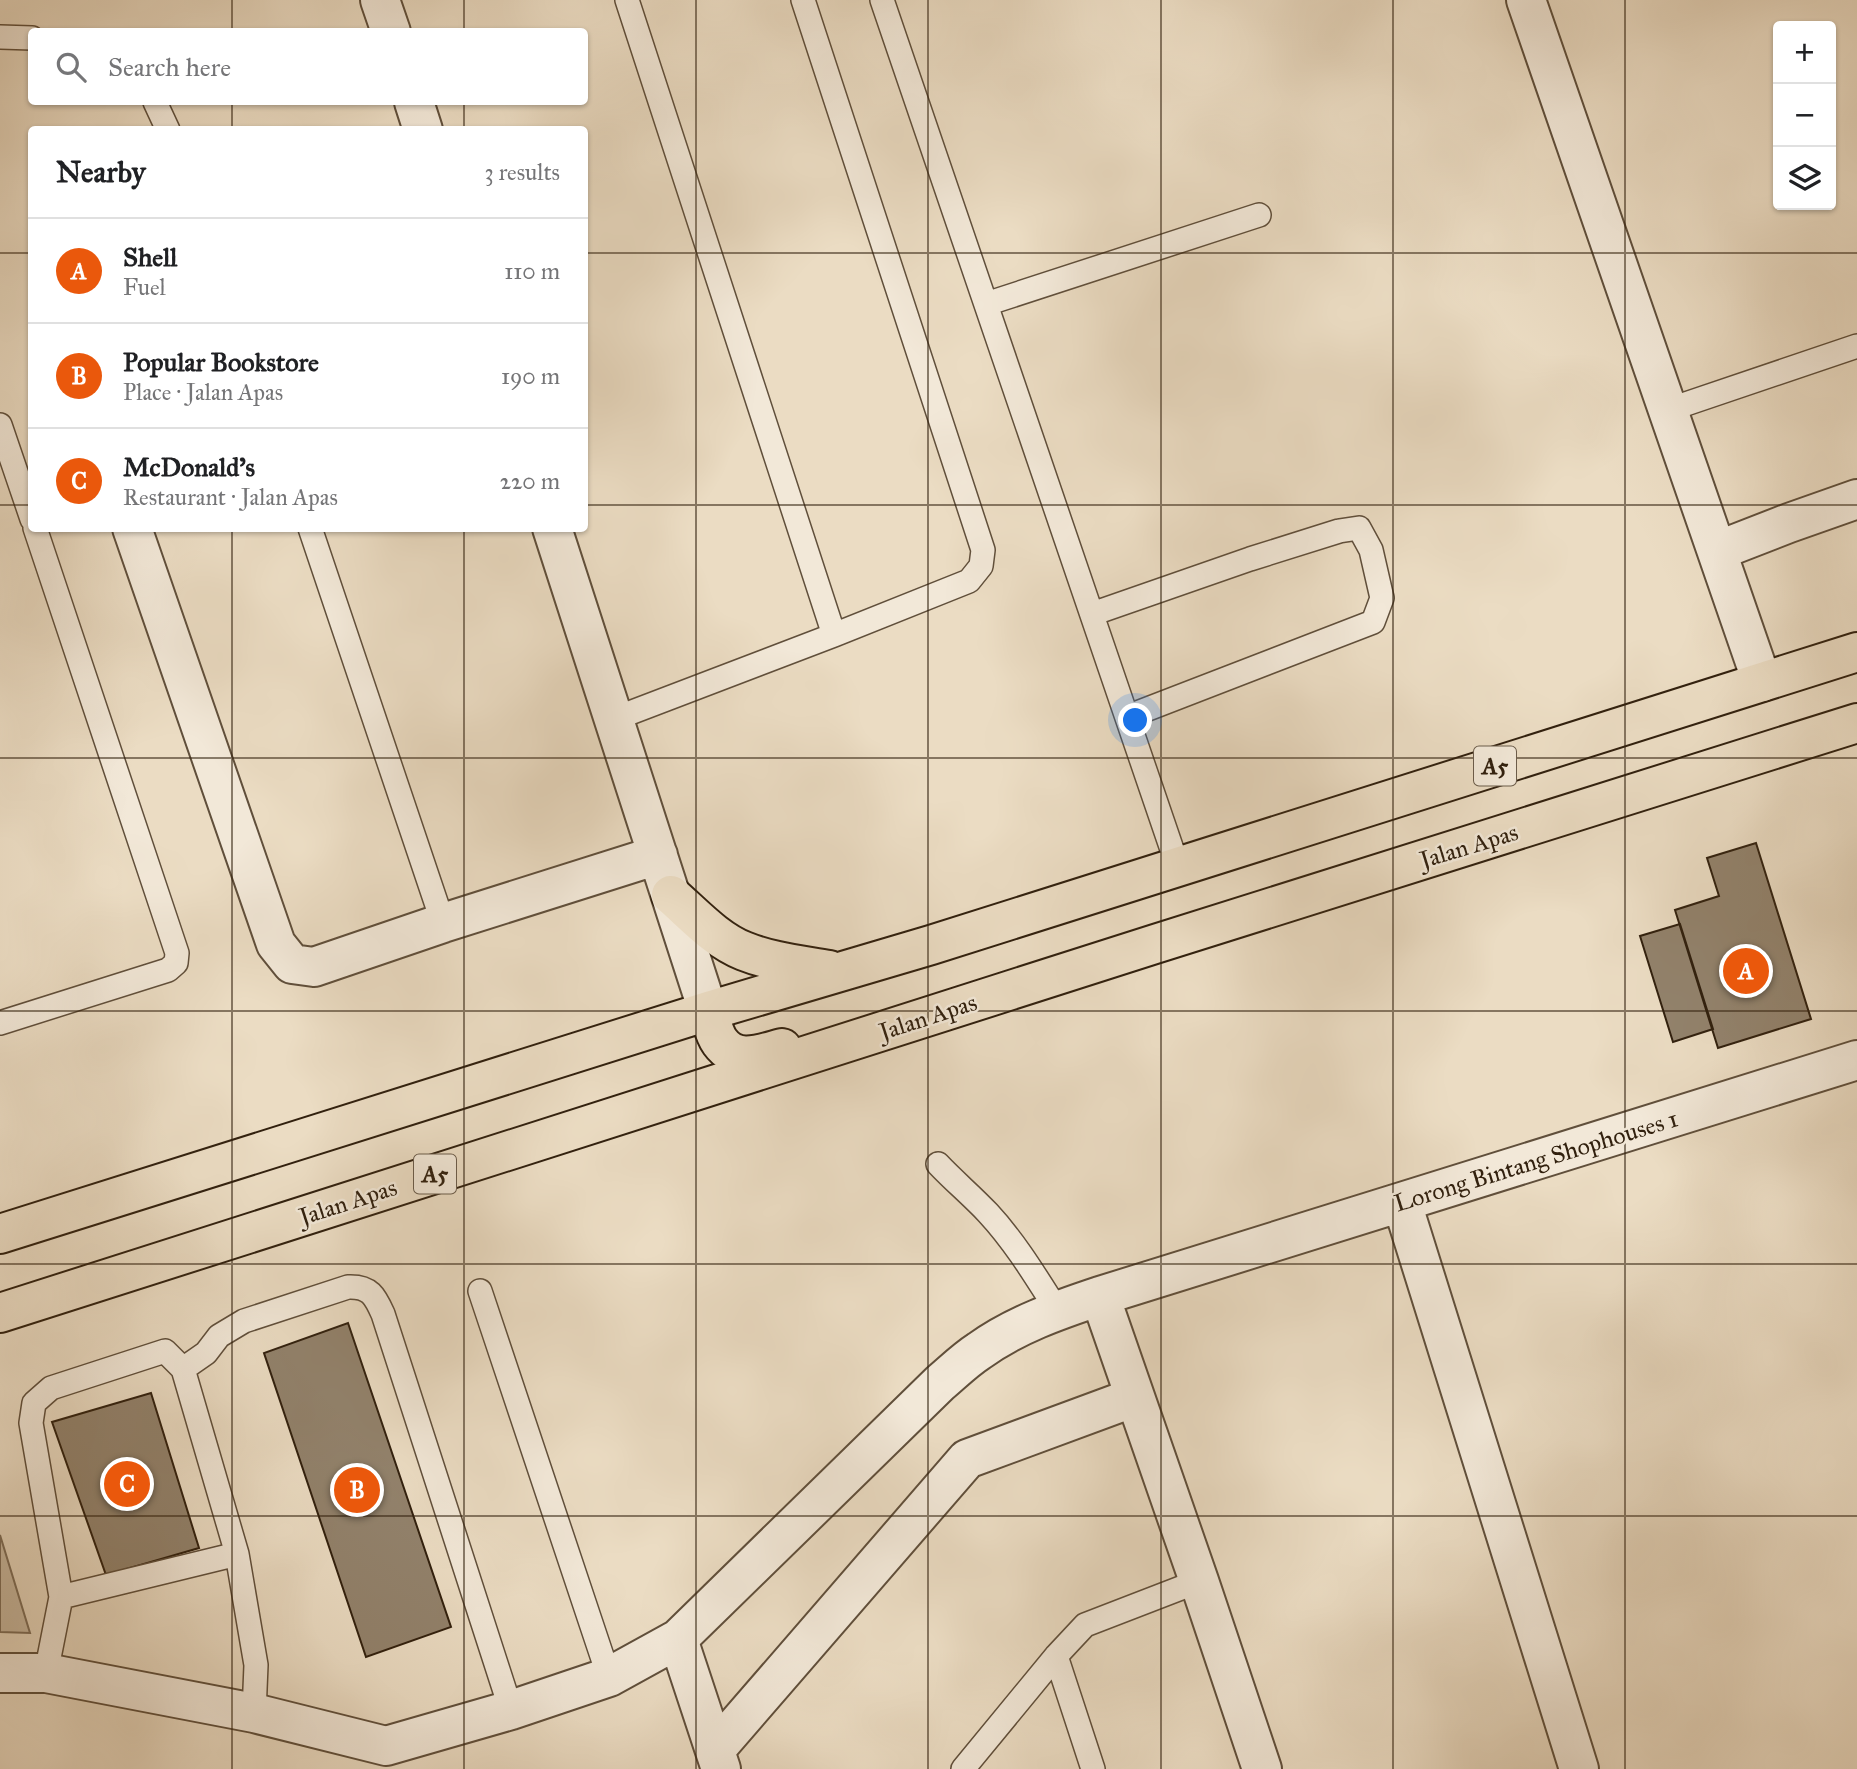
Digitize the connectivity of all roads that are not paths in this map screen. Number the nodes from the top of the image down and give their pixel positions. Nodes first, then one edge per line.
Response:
1 (380, 0) edge
2 (626, 0) edge
3 (803, 0) edge
4 (882, 0) edge
5 (1526, 0) edge
6 (390, 28) edge
7 (0, 37) edge
8 (28, 38) edge
9 (156, 105) edge
10 (415, 105) edge
11 (167, 126) edge
12 (422, 126) edge
13 (1259, 215) dead end
14 (986, 304) junction
15 (1857, 346) edge
16 (1668, 410) junction
17 (0, 425) edge
18 (1857, 499) edge
19 (28, 507) edge
20 (36, 532) edge
21 (133, 532) edge
22 (311, 532) edge
23 (553, 532) edge
24 (1717, 551) junction
25 (1091, 614) junction
26 (834, 635) junction
27 (1857, 652) edge
28 (1762, 682) junction
29 (1127, 717) junction
30 (614, 719) junction
31 (1857, 723) edge
32 (657, 855) junction
33 (1178, 867) junction
34 (671, 895) junction
35 (443, 923) junction
36 (839, 971) junction
37 (708, 1011) junction
38 (0, 1023) edge
39 (871, 1036) junction
40 (1855, 1067) edge
41 (938, 1164) dead end
42 (1402, 1203) junction
43 (0, 1234) edge
44 (480, 1291) dead end
45 (1112, 1293) junction
46 (1057, 1310) junction
47 (0, 1313) edge
48 (183, 1369) junction
49 (1135, 1397) junction
50 (237, 1554) junction
51 (1199, 1581) junction
52 (61, 1597) junction
53 (678, 1639) junction
54 (1056, 1656) junction
55 (0, 1673) edge
56 (46, 1673) junction
57 (609, 1677) junction
58 (512, 1710) junction
59 (254, 1713) junction
60 (390, 1758) edge
61 (718, 1759) edge
62 (963, 1769) edge
63 (1093, 1769) edge
64 (1262, 1769) edge
65 (1579, 1769) edge

1 - 6 street
2 - 26 lane
3 - 26 lane
4 - 14 lane
5 - 16 street
7 - 8 lane
9 - 11 lane
10 - 12 street
13 - 14 lane
14 - 25 lane
15 - 16 lane
16 - 24 street
17 - 19 lane
18 - 24 street
20 - 38 lane
21 - 35 street
22 - 35 lane
23 - 30 street
24 - 28 street
25 - 29 lane
25 - 29 lane
26 - 30 lane
27 - 28 highway, A5
28 - 33 highway, A5
29 - 33 lane
30 - 32 street
31 - 39 highway, Jalan Apas / A5
32 - 34 street
32 - 35 street
33 - 36 highway, A5
34 - 36 highway
34 - 37 street
36 - 37 highway, A5
37 - 39 highway
37 - 43 highway, A5
39 - 47 highway, Jalan Apas / A5
40 - 42 street, Lorong Bintang Shophouses 1
41 - 46 lane
42 - 45 street, Lorong Bintang Shophouses 1
42 - 65 street
44 - 57 lane
45 - 46 street, Lorong Bintang Shophouses 1
45 - 49 street
46 - 53 street, Lorong Bintang Shophouses 1
48 - 50 lane
48 - 52 lane
48 - 58 lane
49 - 51 street
49 - 61 street
50 - 52 lane
50 - 59 lane
51 - 54 lane
51 - 64 street
52 - 56 lane
53 - 57 street, Lorong Bintang Shophouses 1
53 - 61 street
54 - 62 lane
54 - 63 lane
55 - 56 street
56 - 59 street
57 - 58 street, Lorong Bintang Shophouses 1
58 - 60 street, Lorong Bintang Shophouses 1
59 - 60 street

